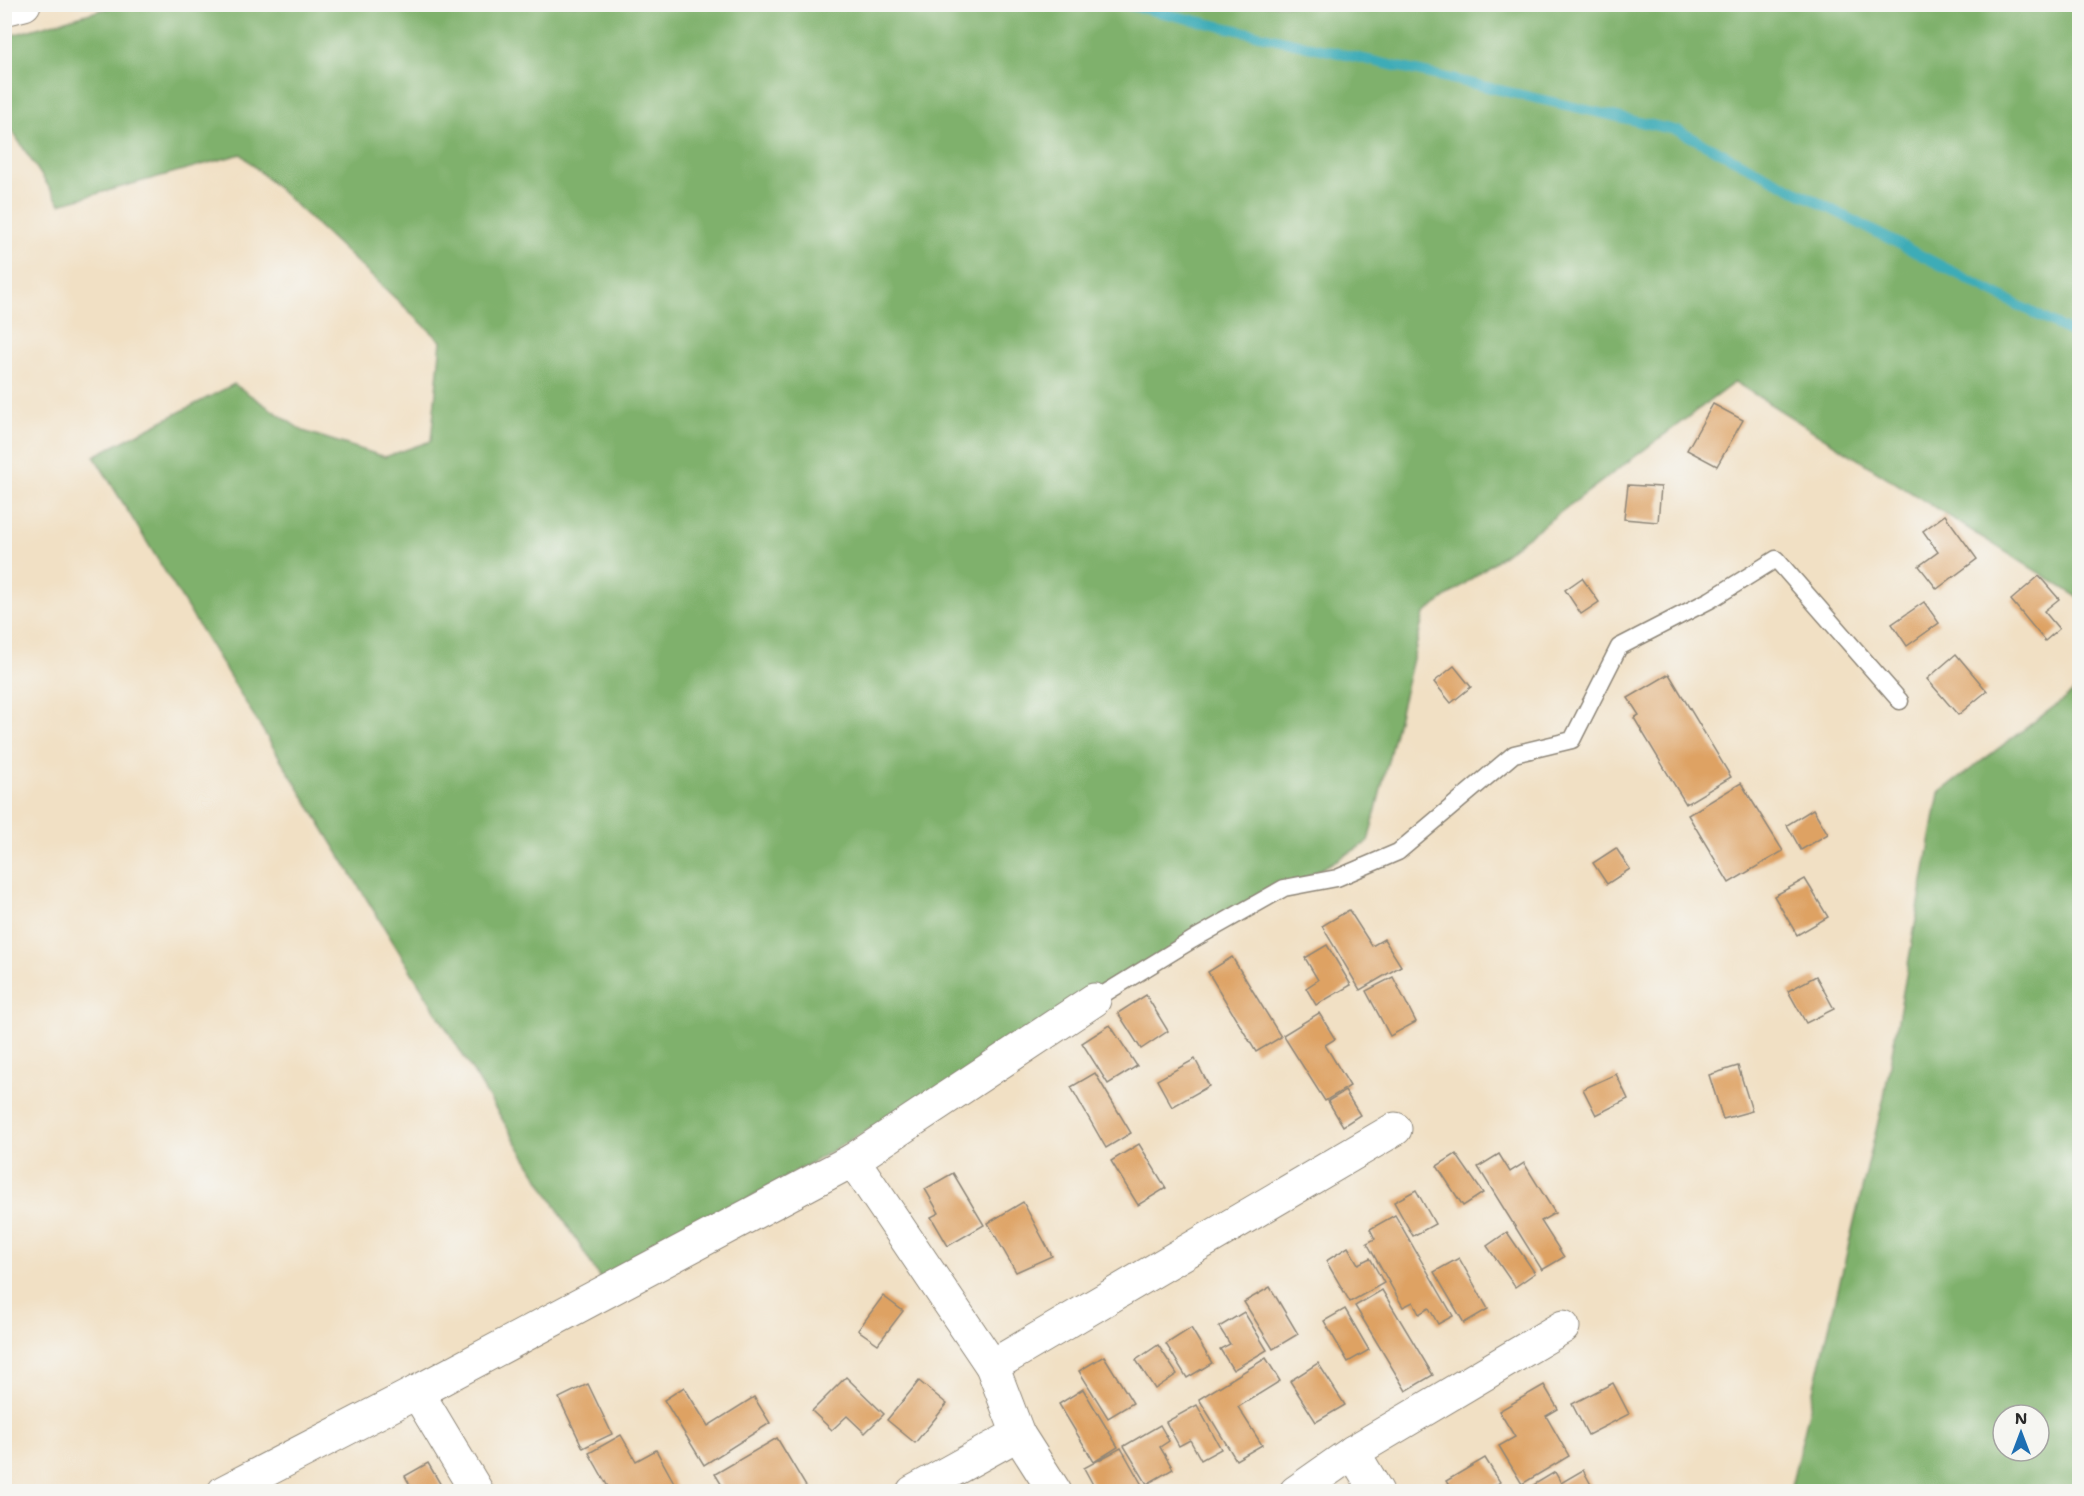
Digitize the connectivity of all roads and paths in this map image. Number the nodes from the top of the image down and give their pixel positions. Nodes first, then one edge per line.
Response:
1 (24, 4) edge
2 (4, 9) edge
3 (1900, 701) dead end
4 (1094, 1000) joint
5 (1395, 1129) dead end
6 (853, 1160) junction
7 (1563, 1327) dead end
8 (993, 1366) junction
9 (417, 1392) junction
10 (1018, 1434) junction
11 (1353, 1452) junction
12 (225, 1491) edge
13 (477, 1491) edge
14 (913, 1491) edge
15 (1055, 1491) edge
16 (1296, 1491) edge
17 (1377, 1491) edge

1 - 2 street
3 - 4 lane
4 - 6 street
5 - 8 street
6 - 8 street
6 - 9 street
7 - 11 street
8 - 10 street
9 - 12 street
9 - 13 street
10 - 14 street
10 - 15 street
11 - 16 street
11 - 17 street

